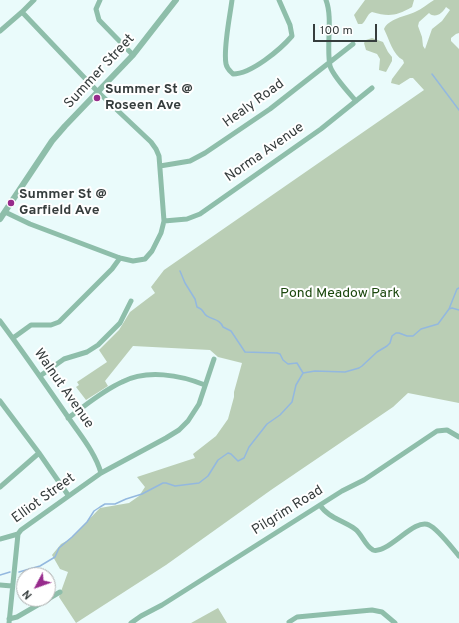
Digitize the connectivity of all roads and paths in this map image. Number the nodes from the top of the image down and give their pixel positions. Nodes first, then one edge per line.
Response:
1 (34, 0) edge
2 (100, 0) edge
3 (176, 0) edge
4 (232, 0) edge
5 (279, 0) edge
6 (326, 0) edge
7 (22, 12) junction
8 (0, 31) edge
9 (353, 44) dead end
10 (133, 55) junction
11 (330, 61) junction
12 (372, 88) dead end
13 (98, 92) junction
14 (356, 101) junction
15 (160, 166) junction
16 (5, 212) junction
17 (0, 219) edge
18 (164, 220) junction
19 (120, 258) junction
20 (131, 301) dead end
21 (0, 321) edge
22 (13, 338) junction
23 (214, 359) dead end
24 (40, 376) junction
25 (205, 385) junction
26 (0, 401) edge
27 (68, 418) junction
28 (459, 437) edge
29 (39, 453) junction
30 (101, 473) junction
31 (0, 487) edge
32 (68, 496) junction
33 (320, 505) junction
34 (18, 534) junction
35 (0, 539) edge
36 (459, 556) edge
37 (0, 585) edge
38 (12, 586) junction
39 (60, 592) dead end
40 (56, 594) edge
41 (34, 607) edge
42 (9, 621) edge
43 (290, 622) dead end
44 (131, 623) edge
45 (395, 623) edge

1 - 7 street
2 - 10 street
3 - 10 street, Summer Street
4 - 5 street
6 - 11 street
7 - 8 street
7 - 13 street
9 - 11 street, Healy Road
10 - 13 street, Summer Street
11 - 14 street
11 - 15 street, Healy Road
12 - 14 street, Norma Avenue
13 - 15 street
13 - 16 street, Summer Street
14 - 18 street, Norma Avenue
15 - 18 street
16 - 17 street, Summer Street
16 - 19 street
18 - 19 street
19 - 22 street
20 - 24 street
21 - 22 street, Walnut Avenue
22 - 24 street, Walnut Avenue
23 - 25 street, Elliot Street
24 - 27 street, Walnut Avenue
25 - 27 street
25 - 30 street, Elliot Street
26 - 29 street
27 - 30 street, Walnut Avenue
28 - 33 street, Pilgrim Road
29 - 31 street
29 - 32 street
30 - 32 street, Elliot Street
32 - 34 street, Elliot Street
33 - 36 street
33 - 44 street, Pilgrim Road
34 - 35 street, Elliot Street
34 - 38 street
37 - 38 street
38 - 42 street
39 - 40 street
41 - 42 street
43 - 45 street

